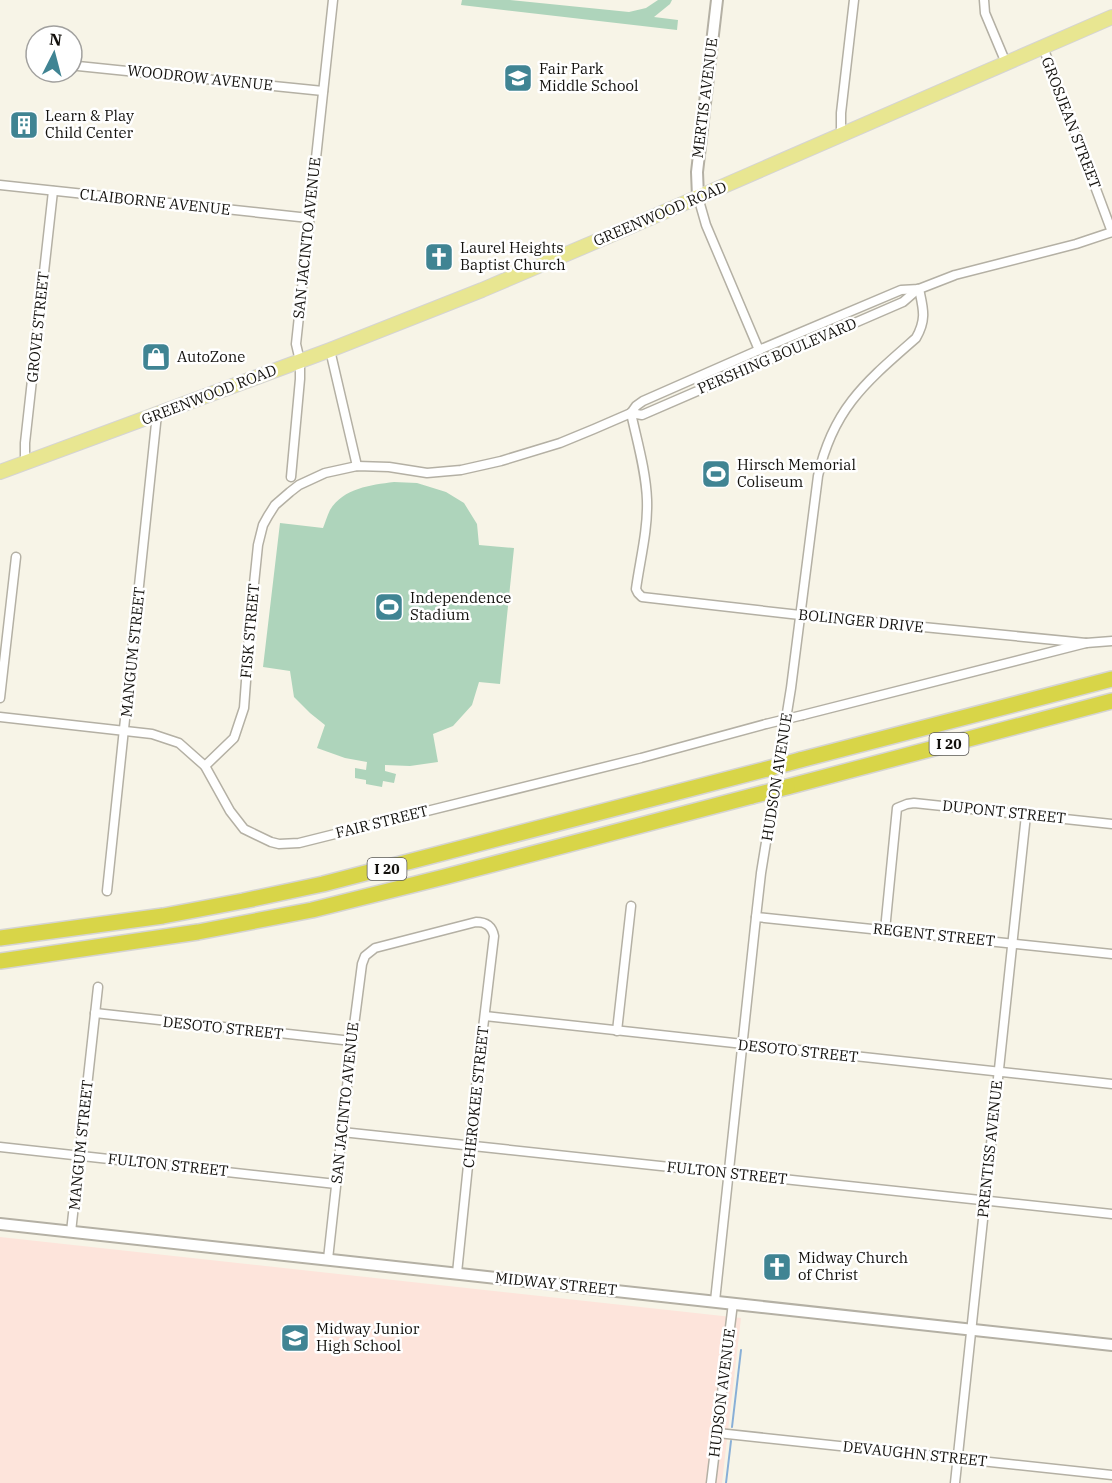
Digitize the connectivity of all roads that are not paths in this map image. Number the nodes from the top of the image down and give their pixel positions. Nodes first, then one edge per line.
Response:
1 (333, 0) edge
2 (717, 0) edge
3 (854, 0) edge
4 (984, 0) edge
5 (1112, 17) edge
6 (1043, 48) junction
7 (1006, 63) junction
8 (84, 67) edge
9 (323, 91) junction
10 (841, 135) junction
11 (0, 185) edge
12 (53, 191) junction
13 (698, 197) junction
14 (309, 218) junction
15 (1112, 232) edge
16 (919, 289) junction
17 (330, 350) junction
18 (759, 350) junction
19 (300, 361) junction
20 (631, 413) junction
21 (157, 414) junction
22 (25, 463) junction
23 (357, 466) junction
24 (0, 472) edge
25 (291, 477) dead end
26 (290, 492) joint
27 (16, 557) dead end
28 (800, 615) junction
29 (1112, 641) edge
30 (1086, 643) junction
31 (1112, 679) edge
32 (0, 698) edge
33 (1112, 701) edge
34 (803, 715) joint
35 (0, 717) edge
36 (124, 731) junction
37 (206, 766) junction
38 (1026, 815) junction
39 (1112, 824) edge
40 (107, 891) dead end
41 (631, 906) dead end
42 (756, 917) junction
43 (487, 924) joint
44 (885, 930) junction
45 (0, 938) edge
46 (1012, 943) junction
47 (1112, 954) edge
48 (2, 961) edge
49 (98, 987) dead end
50 (95, 1013) junction
51 (485, 1017) junction
52 (617, 1031) junction
53 (352, 1041) junction
54 (742, 1045) junction
55 (999, 1072) junction
56 (1112, 1084) edge
57 (342, 1132) junction
58 (470, 1145) junction
59 (0, 1147) edge
60 (79, 1156) junction
61 (728, 1173) junction
62 (336, 1184) junction
63 (984, 1200) junction
64 (1112, 1214) edge
65 (0, 1224) edge
66 (71, 1232) junction
67 (328, 1259) junction
68 (457, 1273) junction
69 (715, 1301) junction
70 (734, 1303) junction
71 (971, 1329) junction
72 (1112, 1345) edge
73 (718, 1432) junction
74 (957, 1458) junction
75 (1112, 1475) edge
76 (711, 1483) edge
77 (955, 1483) edge

1 - 9 street, SAN JACINTO AVENUE
2 - 13 street, MERTIS AVENUE
3 - 10 street
4 - 7 street
5 - 6 main road, GREENWOOD ROAD
6 - 7 main road, GREENWOOD ROAD
6 - 15 street, GROSJEAN STREET
7 - 10 main road, GREENWOOD ROAD
8 - 9 street, WOODROW AVENUE
9 - 14 street, SAN JACINTO AVENUE
10 - 13 main road, GREENWOOD ROAD
11 - 12 street, CLAIBORNE AVENUE
12 - 14 street, CLAIBORNE AVENUE
12 - 22 street, GROVE STREET
13 - 17 main road, GREENWOOD ROAD
13 - 18 street
14 - 19 street, SAN JACINTO AVENUE
15 - 16 street, PERSHING BOULEVARD
16 - 18 street, PERSHING BOULEVARD
16 - 20 street, PERSHING BOULEVARD
16 - 28 street, HUDSON AVENUE
17 - 19 main road, GREENWOOD ROAD
17 - 23 street
18 - 20 street, PERSHING BOULEVARD
19 - 21 main road, GREENWOOD ROAD
19 - 25 street, SAN JACINTO AVENUE
20 - 23 street, PERSHING BOULEVARD
20 - 28 street, BOLINGER DRIVE
21 - 22 main road, GREENWOOD ROAD
21 - 36 street, MANGUM STREET
22 - 24 main road, GREENWOOD ROAD
23 - 26 street, PERSHING BOULEVARD
26 - 37 street, FISK STREET
27 - 32 street
28 - 30 street, BOLINGER DRIVE
28 - 42 street, HUDSON AVENUE
29 - 30 street, BOLINGER DRIVE
30 - 34 street, BOLINGER DRIVE
31 - 45 highway, I 20, bridge
33 - 48 highway, I 20, bridge
34 - 37 street, FAIR STREET, bridge
35 - 36 street, FAIR STREET
36 - 37 street, FAIR STREET
36 - 40 street, MANGUM STREET
38 - 39 street, DUPONT STREET
38 - 44 street, DUPONT STREET
38 - 46 street, PRENTISS AVENUE
41 - 52 street
42 - 44 street, REGENT STREET
42 - 54 street, HUDSON AVENUE
43 - 51 street, CHEROKEE STREET
43 - 53 street, SAN JACINTO AVENUE
44 - 46 street, REGENT STREET
46 - 47 street, REGENT STREET
46 - 55 street, PRENTISS AVENUE
49 - 50 street, MANGUM STREET
50 - 53 street, DESOTO STREET
50 - 60 street, MANGUM STREET
51 - 52 street, DESOTO STREET
51 - 58 street, CHEROKEE STREET
52 - 54 street, DESOTO STREET
53 - 57 street, SAN JACINTO AVENUE
54 - 55 street, DESOTO STREET
54 - 61 street, HUDSON AVENUE
55 - 56 street, DESOTO STREET
55 - 63 street, PRENTISS AVENUE
57 - 58 street, FULTON STREET
57 - 62 street, SAN JACINTO AVENUE
58 - 61 street, FULTON STREET
58 - 68 street, CHEROKEE STREET
59 - 60 street, FULTON STREET
60 - 62 street, FULTON STREET
60 - 66 street, MANGUM STREET
61 - 63 street, FULTON STREET
61 - 69 street, HUDSON AVENUE
62 - 67 street, SAN JACINTO AVENUE
63 - 64 street, FULTON STREET
63 - 71 street, PRENTISS AVENUE
65 - 66 street, MIDWAY STREET
66 - 67 street, MIDWAY STREET
67 - 68 street, MIDWAY STREET
68 - 69 street, MIDWAY STREET
69 - 70 street, MIDWAY STREET
70 - 71 street, MIDWAY STREET
70 - 73 street, HUDSON AVENUE
71 - 72 street, MIDWAY STREET
71 - 74 street, PRENTISS AVENUE
73 - 74 street, DEVAUGHN STREET
73 - 76 street, HUDSON AVENUE
74 - 75 street, DEVAUGHN STREET
74 - 77 street, PRENTISS AVENUE

